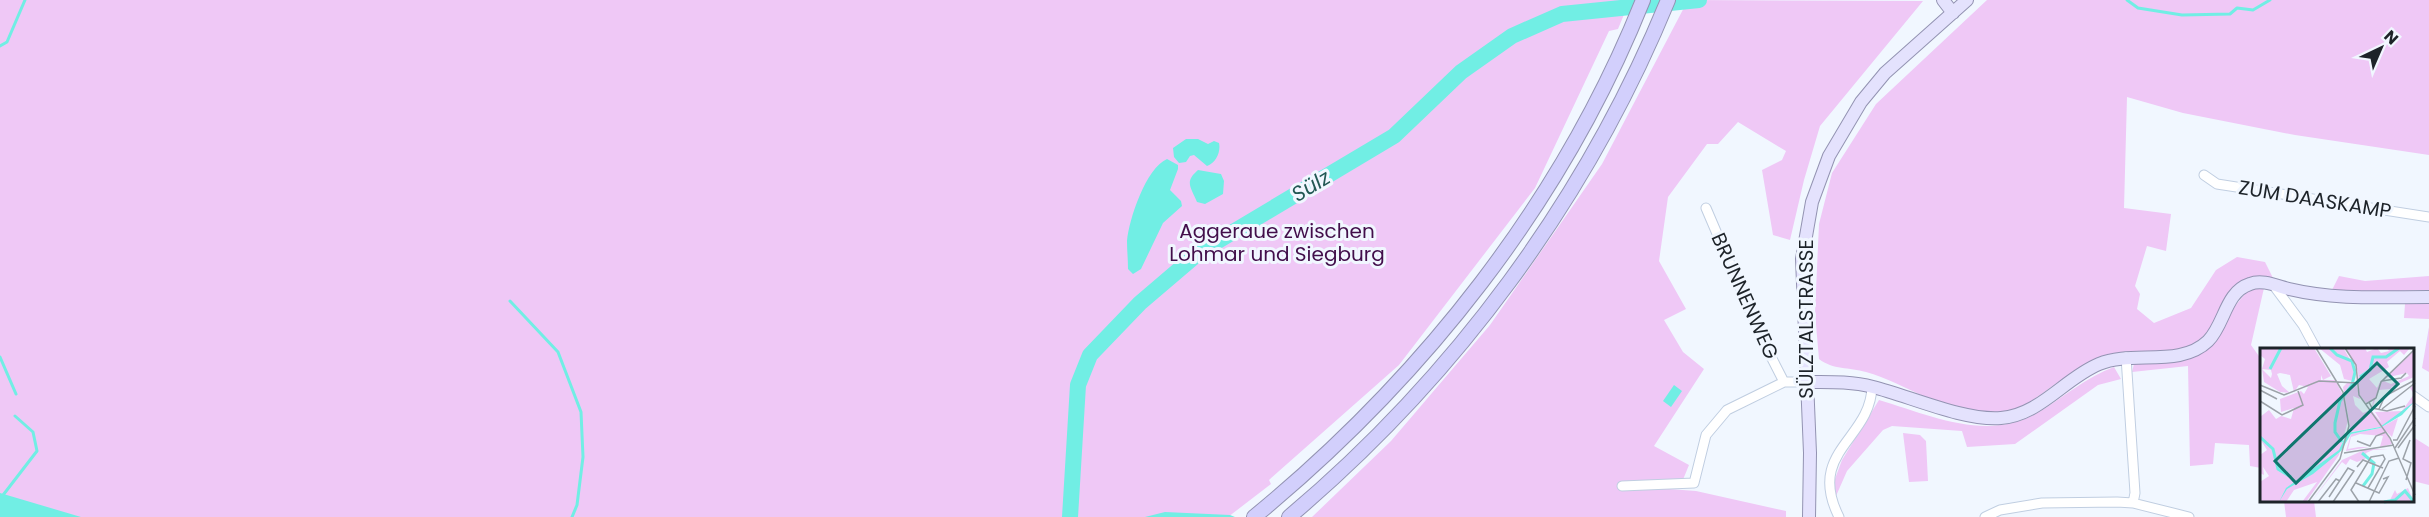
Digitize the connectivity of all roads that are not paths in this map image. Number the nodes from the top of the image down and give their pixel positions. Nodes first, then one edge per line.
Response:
1 (1643, 0) edge
2 (1668, 0) edge
3 (1943, 0) edge
4 (1967, 0) edge
5 (1953, 12) junction
6 (2204, 175) dead end
7 (1706, 208) dead end
8 (2429, 218) edge
9 (2274, 285) junction
10 (2429, 297) edge
11 (2315, 348) edge
12 (2126, 357) junction
13 (1784, 382) junction
14 (1806, 382) junction
15 (1872, 386) junction
16 (2414, 397) edge
17 (2429, 407) edge
18 (1622, 486) dead end
19 (2133, 503) junction
20 (1254, 517) edge
21 (1289, 517) edge
22 (1809, 517) edge
23 (1839, 517) edge
24 (1985, 517) edge
25 (2189, 517) edge

1 - 20 highway
2 - 21 highway
3 - 5 main road
4 - 5 main road, SÜLZTALSTRASSE
5 - 14 main road, SÜLZTALSTRASSE
6 - 8 street, ZUM DAASKAMP
7 - 13 street, BRUNNENWEG
9 - 10 main road
9 - 11 street
9 - 12 main road
12 - 15 main road
12 - 19 street
13 - 14 street
13 - 18 street
14 - 15 main road
14 - 22 main road, SÜLZTALSTRASSE
15 - 23 street
16 - 17 street
19 - 24 street
19 - 25 street

